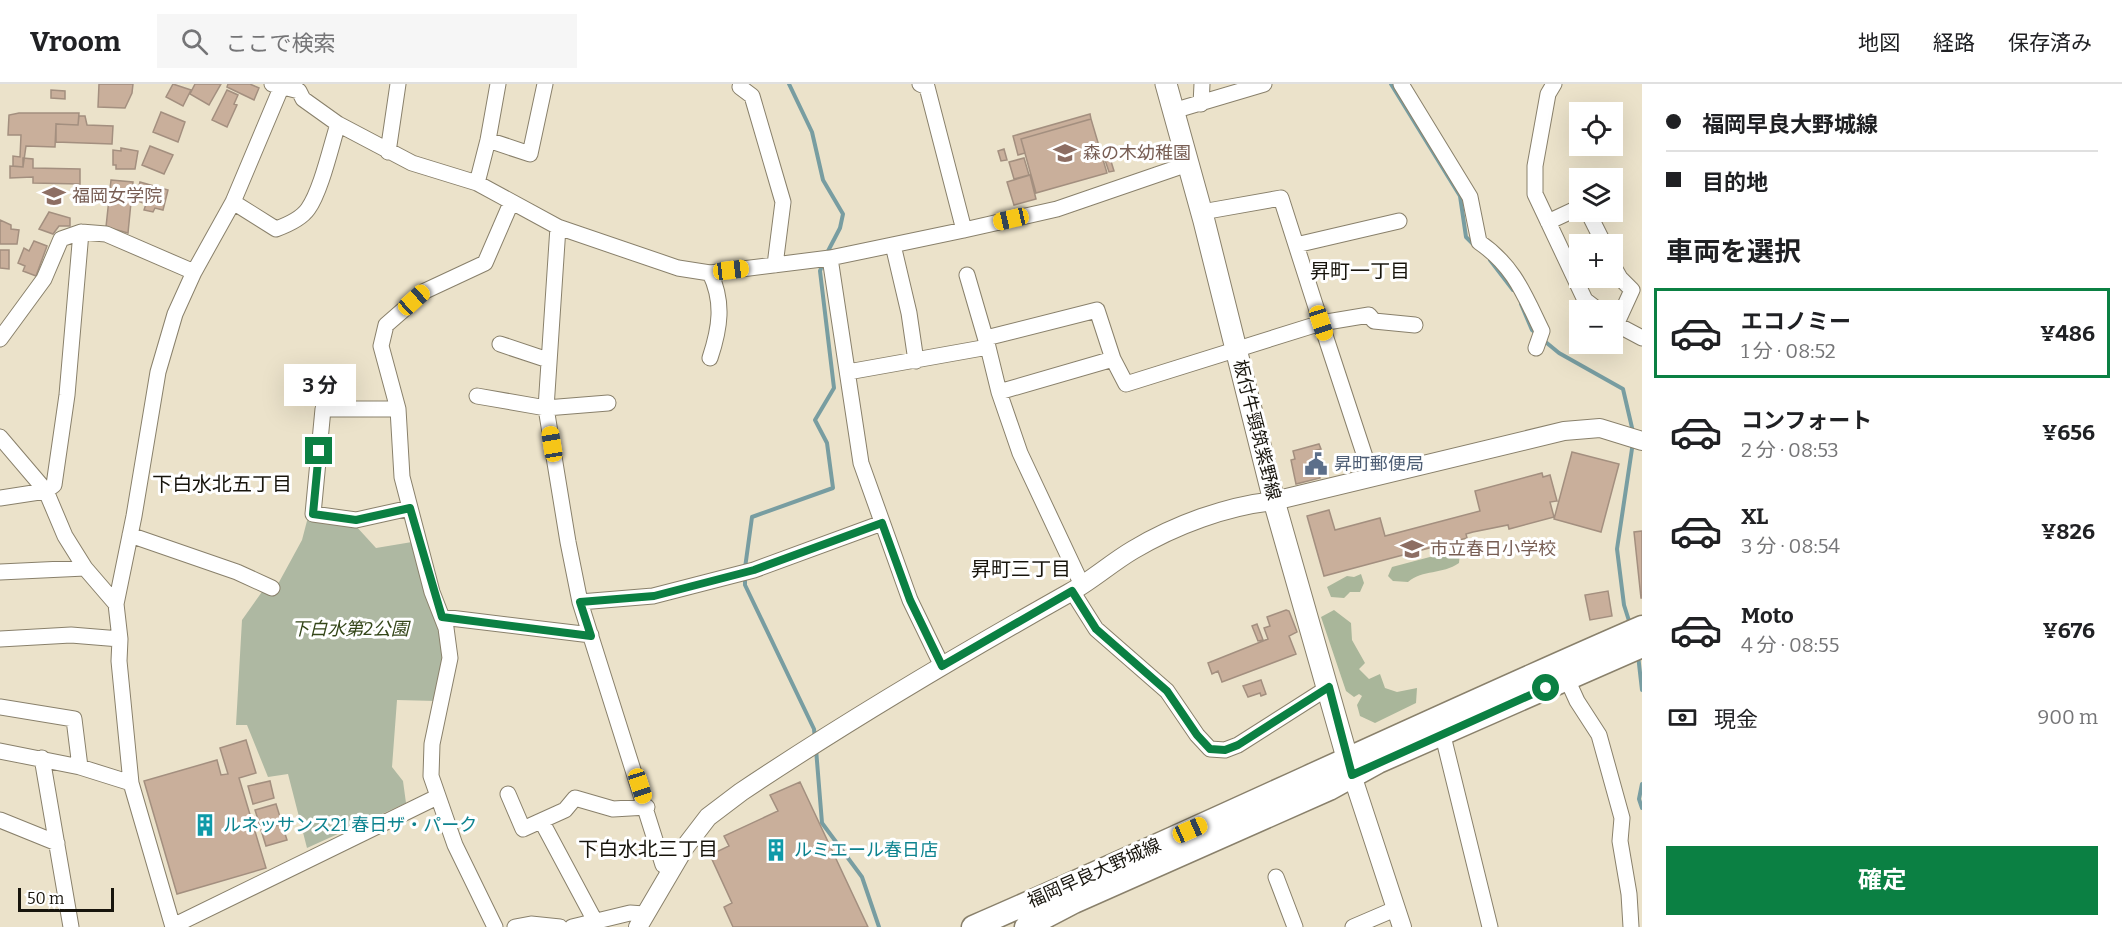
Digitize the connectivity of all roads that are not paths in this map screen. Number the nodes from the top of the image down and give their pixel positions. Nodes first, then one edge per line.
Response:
1 (398, 84) edge
2 (498, 84) edge
3 (545, 84) edge
4 (920, 84) edge
5 (1166, 84) edge
6 (1202, 84) edge
7 (1264, 84) edge
8 (1401, 84) edge
9 (1554, 84) edge
10 (276, 86) edge
11 (740, 87) dead end
12 (301, 88) edge
13 (1201, 104) junction
14 (1173, 111) junction
15 (338, 124) junction
16 (488, 140) junction
17 (388, 152) junction
18 (1188, 164) junction
19 (477, 183) junction
20 (233, 202) junction
21 (511, 203) junction
22 (1202, 212) junction
23 (1569, 212) edge
24 (1389, 219) dead end
25 (1548, 222) junction
26 (558, 227) junction
27 (964, 230) junction
28 (81, 232) junction
29 (893, 245) junction
30 (1296, 245) junction
31 (830, 258) junction
32 (775, 265) junction
33 (194, 272) junction
34 (710, 273) junction
35 (967, 275) dead end
36 (1623, 282) edge
37 (1585, 300) edge
38 (1623, 307) edge
39 (1321, 323) junction
40 (1414, 325) dead end
41 (1623, 328) edge
42 (1642, 338) edge
43 (0, 339) edge
44 (987, 342) junction
45 (500, 344) dead end
46 (1536, 348) dead end
47 (1236, 349) junction
48 (710, 358) dead end
49 (1113, 359) junction
50 (548, 360) junction
51 (916, 361) junction
52 (848, 372) junction
53 (999, 392) junction
54 (477, 396) dead end
55 (608, 403) dead end
56 (546, 408) junction
57 (398, 409) junction
58 (0, 437) edge
59 (1642, 441) edge
60 (1372, 478) junction
61 (46, 491) junction
62 (0, 498) edge
63 (1274, 501) junction
64 (410, 508) junction
65 (882, 523) junction
66 (130, 534) junction
67 (86, 568) junction
68 (0, 572) edge
69 (272, 588) dead end
70 (1077, 588) junction
71 (580, 602) junction
72 (116, 604) junction
73 (442, 617) junction
74 (1642, 627) edge
75 (591, 636) junction
76 (0, 639) edge
77 (120, 639) junction
78 (1642, 646) edge
79 (942, 666) junction
80 (1567, 679) junction
81 (1329, 687) junction
82 (0, 707) edge
83 (1443, 736) junction
84 (0, 751) edge
85 (42, 758) junction
86 (1349, 766) junction
87 (81, 767) junction
88 (131, 783) junction
89 (508, 794) dead end
90 (436, 797) junction
91 (647, 807) junction
92 (0, 820) edge
93 (542, 822) junction
94 (57, 843) junction
95 (672, 870) junction
96 (1276, 878) dead end
97 (1391, 916) edge
98 (1031, 918) edge
99 (595, 921) junction
100 (641, 921) edge
101 (71, 927) edge
102 (173, 927) edge
103 (495, 927) edge
104 (515, 927) edge
105 (560, 927) edge
106 (572, 927) edge
107 (973, 927) edge
108 (1295, 927) edge
109 (1353, 927) edge
110 (1402, 927) edge
111 (1490, 927) edge
112 (1630, 927) edge

1 - 17 street
2 - 16 street
3 - 16 street
4 - 27 street
5 - 14 main road, 板付牛頸筑紫野線
6 - 13 street
7 - 13 street
8 - 46 street
9 - 25 street
10 - 12 street
10 - 20 street
11 - 32 street
12 - 15 street
13 - 14 street
14 - 18 main road, 板付牛頸筑紫野線
15 - 17 street
15 - 20 street
16 - 19 street
17 - 19 street
18 - 22 main road, 板付牛頸筑紫野線
18 - 27 street
19 - 21 street
20 - 33 street
21 - 26 street
21 - 57 street
22 - 30 street
22 - 47 main road, 板付牛頸筑紫野線
23 - 25 street
24 - 30 street
25 - 37 street
26 - 34 street
26 - 50 street
27 - 29 street
28 - 33 street
28 - 43 street
28 - 61 street
29 - 31 street
29 - 51 street
30 - 39 street
31 - 32 street
31 - 52 street
32 - 34 street
33 - 66 street
34 - 48 street
35 - 44 street
36 - 38 street
39 - 40 street
39 - 47 street
39 - 60 street
41 - 42 street
44 - 49 street
44 - 51 street
44 - 53 street
45 - 50 street
47 - 49 street
47 - 63 main road, 板付牛頸筑紫野線
49 - 53 street
50 - 56 street
51 - 52 street
52 - 65 street
53 - 70 street
54 - 56 street
55 - 56 street
56 - 71 street
57 - 64 street
57 - 64 street
58 - 61 street
59 - 60 street
60 - 63 street
61 - 62 street
61 - 67 street
63 - 70 street
63 - 81 main road, 板付牛頸筑紫野線
64 - 73 street
65 - 71 street
65 - 79 street
66 - 69 street
66 - 72 street
67 - 68 street
67 - 72 street
70 - 79 street
70 - 81 street
71 - 75 street
72 - 77 street
73 - 75 street
73 - 90 street
74 - 86 main road, 福岡早良大野城線
75 - 91 street
76 - 77 street
77 - 88 street
78 - 80 main road, 福岡早良大野城線
79 - 95 street
80 - 83 main road, 福岡早良大野城線
80 - 112 street
81 - 86 main road, 板付牛頸筑紫野線
82 - 87 street
83 - 86 main road, 福岡早良大野城線
83 - 111 street
84 - 85 street
85 - 87 street
85 - 94 street
86 - 97 street
86 - 98 main road, 福岡早良大野城線
87 - 88 street
88 - 102 street
89 - 93 street
90 - 102 street
90 - 103 street
91 - 93 street
91 - 95 street
92 - 94 street
93 - 99 street
94 - 101 street
95 - 100 street
96 - 108 street
97 - 109 street
97 - 110 street
98 - 107 main road, 福岡早良大野城線
99 - 100 street
99 - 106 street
104 - 105 street

